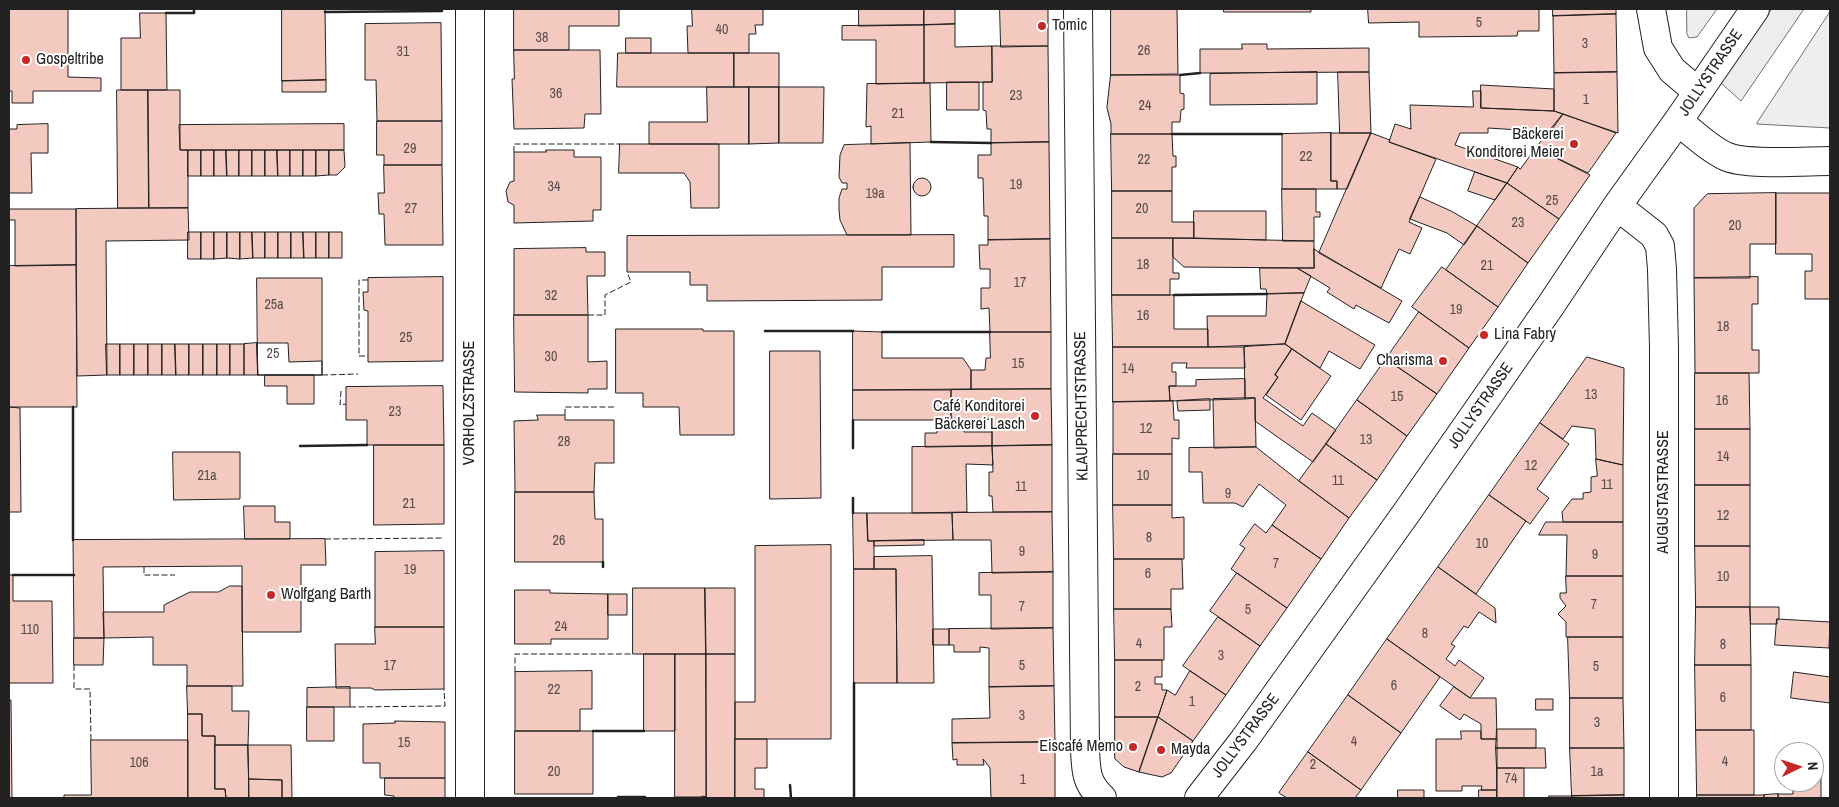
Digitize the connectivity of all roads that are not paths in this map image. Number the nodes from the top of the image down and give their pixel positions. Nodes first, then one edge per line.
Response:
1 (470, 9) edge
2 (1078, 9) edge
3 (1651, 9) edge
4 (1755, 9) edge
5 (1698, 92) junction
6 (1678, 121) junction
7 (1830, 161) edge
8 (1616, 206) junction
9 (470, 798) edge
10 (1102, 798) edge
11 (1199, 798) edge
12 (1664, 798) edge

1 - 9 street, VORHOLZSTRASSE
2 - 10 street, KLAUPRECHTSTRASSE
3 - 5 street
4 - 5 street, JOLLYSTRASSE
5 - 6 street, JOLLYSTRASSE
6 - 7 street
6 - 8 street, JOLLYSTRASSE
8 - 11 street, JOLLYSTRASSE
8 - 12 street, AUGUSTASTRASSE

